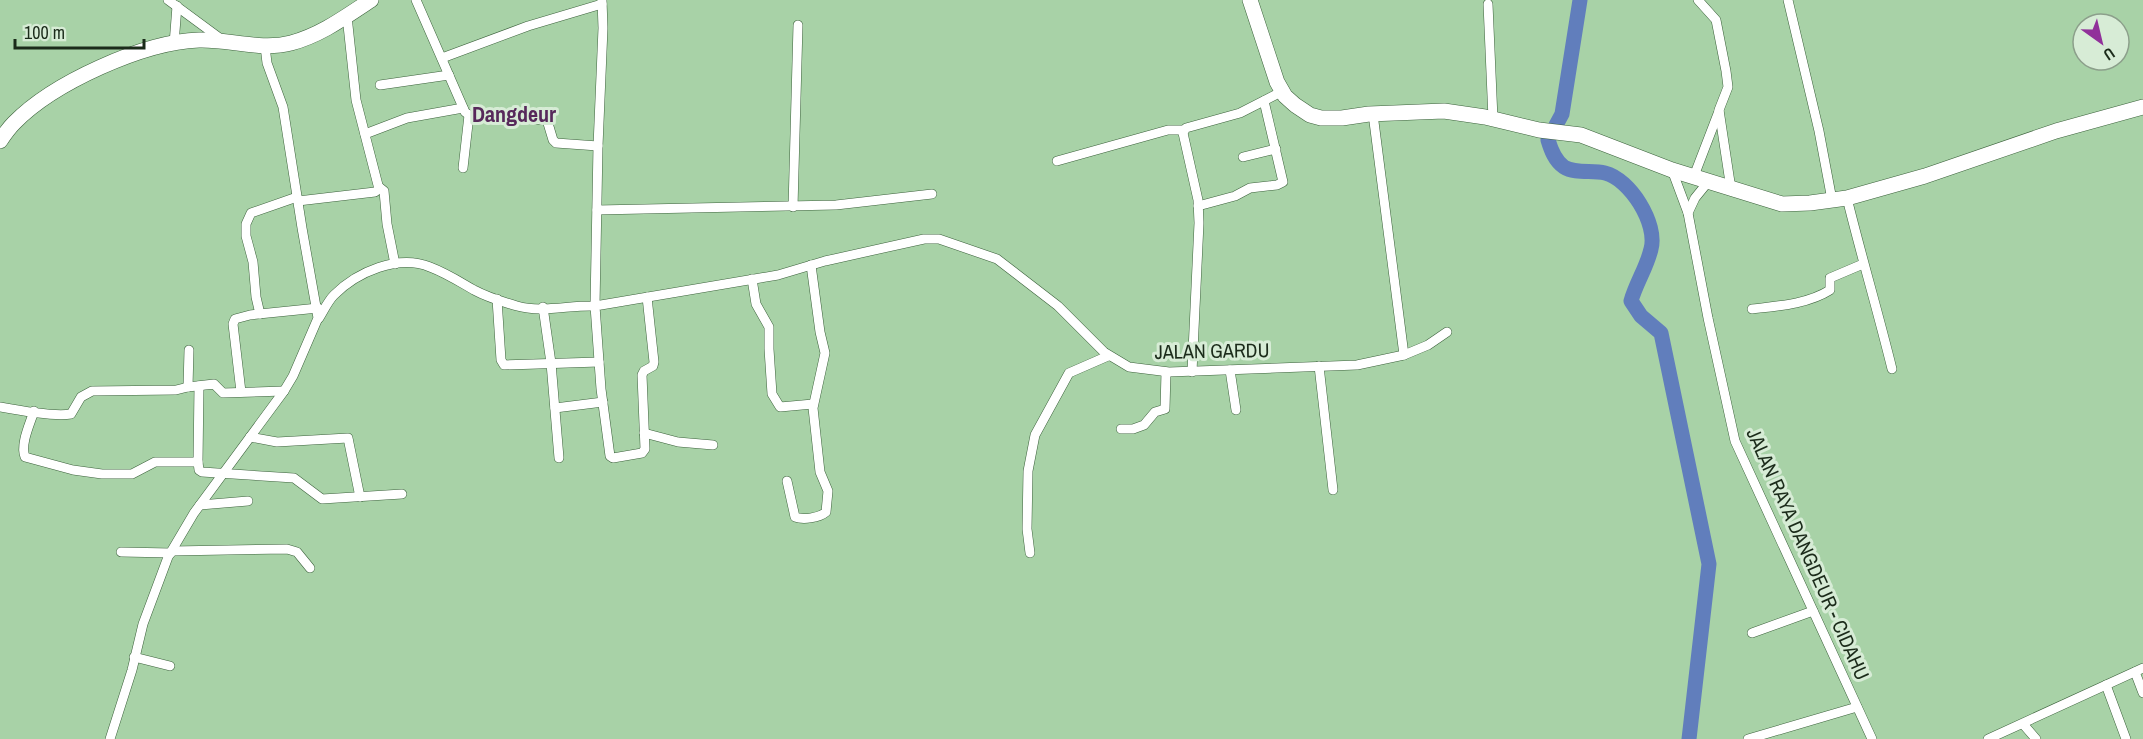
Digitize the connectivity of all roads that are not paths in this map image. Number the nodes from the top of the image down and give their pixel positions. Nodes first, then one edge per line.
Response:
1 (168, 0) edge
2 (371, 0) edge
3 (416, 0) edge
4 (1250, 0) edge
5 (1698, 0) edge
6 (1788, 0) edge
7 (602, 2) edge
8 (1488, 3) dead end
9 (177, 6) junction
10 (347, 16) junction
11 (798, 25) dead end
12 (226, 42) junction
13 (174, 44) junction
14 (265, 46) junction
15 (442, 58) junction
16 (449, 75) junction
17 (380, 85) dead end
18 (1283, 91) junction
19 (1264, 101) junction
20 (2143, 107) edge
21 (1719, 110) junction
22 (466, 111) junction
23 (1373, 114) junction
24 (1493, 119) junction
25 (1184, 130) junction
26 (365, 134) junction
27 (0, 141) edge
28 (598, 146) junction
29 (1276, 148) junction
30 (1243, 157) dead end
31 (1057, 161) dead end
32 (463, 168) dead end
33 (1672, 170) junction
34 (1701, 179) junction
35 (379, 187) junction
36 (1731, 189) junction
37 (932, 194) dead end
38 (297, 199) junction
39 (1840, 199) junction
40 (1198, 206) junction
41 (793, 207) junction
42 (597, 210) junction
43 (1688, 213) junction
44 (395, 264) junction
45 (1863, 264) junction
46 (811, 265) junction
47 (752, 279) junction
48 (647, 297) junction
49 (497, 299) junction
50 (595, 300) junction
51 (543, 308) junction
52 (1752, 309) dead end
53 (320, 312) junction
54 (260, 314) junction
55 (1448, 332) dead end
56 (189, 350) dead end
57 (1404, 355) junction
58 (1108, 356) junction
59 (600, 362) junction
60 (551, 363) junction
61 (1319, 366) junction
62 (1892, 369) dead end
63 (1230, 370) junction
64 (1166, 372) junction
65 (1192, 372) junction
66 (199, 386) junction
67 (188, 387) junction
68 (284, 391) junction
69 (241, 392) junction
70 (603, 402) junction
71 (813, 404) junction
72 (0, 407) edge
73 (555, 408) junction
74 (1236, 410) dead end
75 (34, 411) junction
76 (1121, 429) dead end
77 (644, 433) junction
78 (250, 437) junction
79 (713, 446) dead end
80 (559, 458) dead end
81 (198, 462) junction
82 (222, 475) junction
83 (787, 481) dead end
84 (1333, 490) dead end
85 (402, 494) dead end
86 (360, 497) junction
87 (248, 501) dead end
88 (200, 505) junction
89 (121, 552) dead end
90 (171, 552) junction
91 (1030, 554) dead end
92 (310, 568) dead end
93 (1813, 611) junction
94 (1752, 633) dead end
95 (134, 657) junction
96 (170, 666) dead end
97 (2139, 670) edge
98 (2106, 685) junction
99 (2143, 693) edge
100 (1857, 707) junction
101 (2023, 724) junction
102 (110, 739) edge
103 (1748, 739) edge
104 (1872, 739) edge
105 (1988, 739) edge
106 (2036, 739) edge
107 (2126, 739) edge

1 - 9 street
2 - 10 main road
3 - 15 street
4 - 18 main road
5 - 21 street
6 - 39 street
7 - 15 street
7 - 28 street
8 - 24 street
9 - 12 street
9 - 13 street
10 - 14 main road
10 - 26 street
11 - 41 street
12 - 13 main road
12 - 14 main road
13 - 27 main road
14 - 38 street
15 - 16 street
16 - 17 street
16 - 22 street
18 - 19 street
18 - 23 main road
19 - 25 street
19 - 29 street
20 - 39 main road
21 - 34 street
21 - 36 street
22 - 26 street
22 - 28 street
22 - 32 street
23 - 24 main road
23 - 57 street
24 - 33 main road
25 - 31 street
25 - 40 street
26 - 35 street
28 - 42 street
29 - 30 street
29 - 40 street
33 - 34 main road
33 - 43 street, JALAN RAYA DANGDEUR - CIDAHU
34 - 36 main road
34 - 43 street
35 - 38 street
35 - 44 street
36 - 39 main road
37 - 41 street
38 - 53 street
38 - 54 street
39 - 45 street
40 - 65 street
41 - 42 street
42 - 50 street
43 - 93 street, JALAN RAYA DANGDEUR - CIDAHU
44 - 49 street, JALAN GARDU
44 - 53 street, JALAN GARDU
45 - 52 street
45 - 62 street
46 - 47 street, JALAN GARDU
46 - 58 street, JALAN GARDU
46 - 71 street
47 - 48 street, JALAN GARDU
47 - 71 street
48 - 50 street, JALAN GARDU
48 - 77 street
49 - 51 street, JALAN GARDU
49 - 60 street
50 - 51 street, JALAN GARDU
50 - 59 street
51 - 60 street
53 - 54 street
53 - 68 street, JALAN GARDU
54 - 69 street
55 - 57 street, JALAN GARDU
56 - 67 street
57 - 61 street, JALAN GARDU
58 - 64 street, JALAN GARDU
58 - 91 street
59 - 60 street
59 - 70 street
60 - 73 street
61 - 63 street, JALAN GARDU
61 - 84 street
63 - 65 street, JALAN GARDU
63 - 74 street
64 - 65 street, JALAN GARDU
64 - 76 street
66 - 67 street
66 - 69 street
66 - 81 street
67 - 75 street
68 - 69 street
68 - 78 street, JALAN GARDU
70 - 73 street
70 - 77 street
71 - 83 street
72 - 75 street
73 - 80 street
75 - 81 street
77 - 79 street
78 - 82 street, JALAN GARDU
78 - 86 street
81 - 82 street
82 - 86 street
82 - 88 street, JALAN GARDU
85 - 86 street
87 - 88 street
88 - 90 street, JALAN GARDU
89 - 90 street
90 - 92 street
90 - 95 street, JALAN GARDU
93 - 94 street
93 - 100 street, JALAN RAYA DANGDEUR - CIDAHU
95 - 96 street
95 - 102 street, JALAN GARDU
97 - 98 street
97 - 99 street
98 - 101 street
98 - 107 street
100 - 103 street
100 - 104 street, JALAN RAYA DANGDEUR - CIDAHU
101 - 105 street
101 - 106 street

